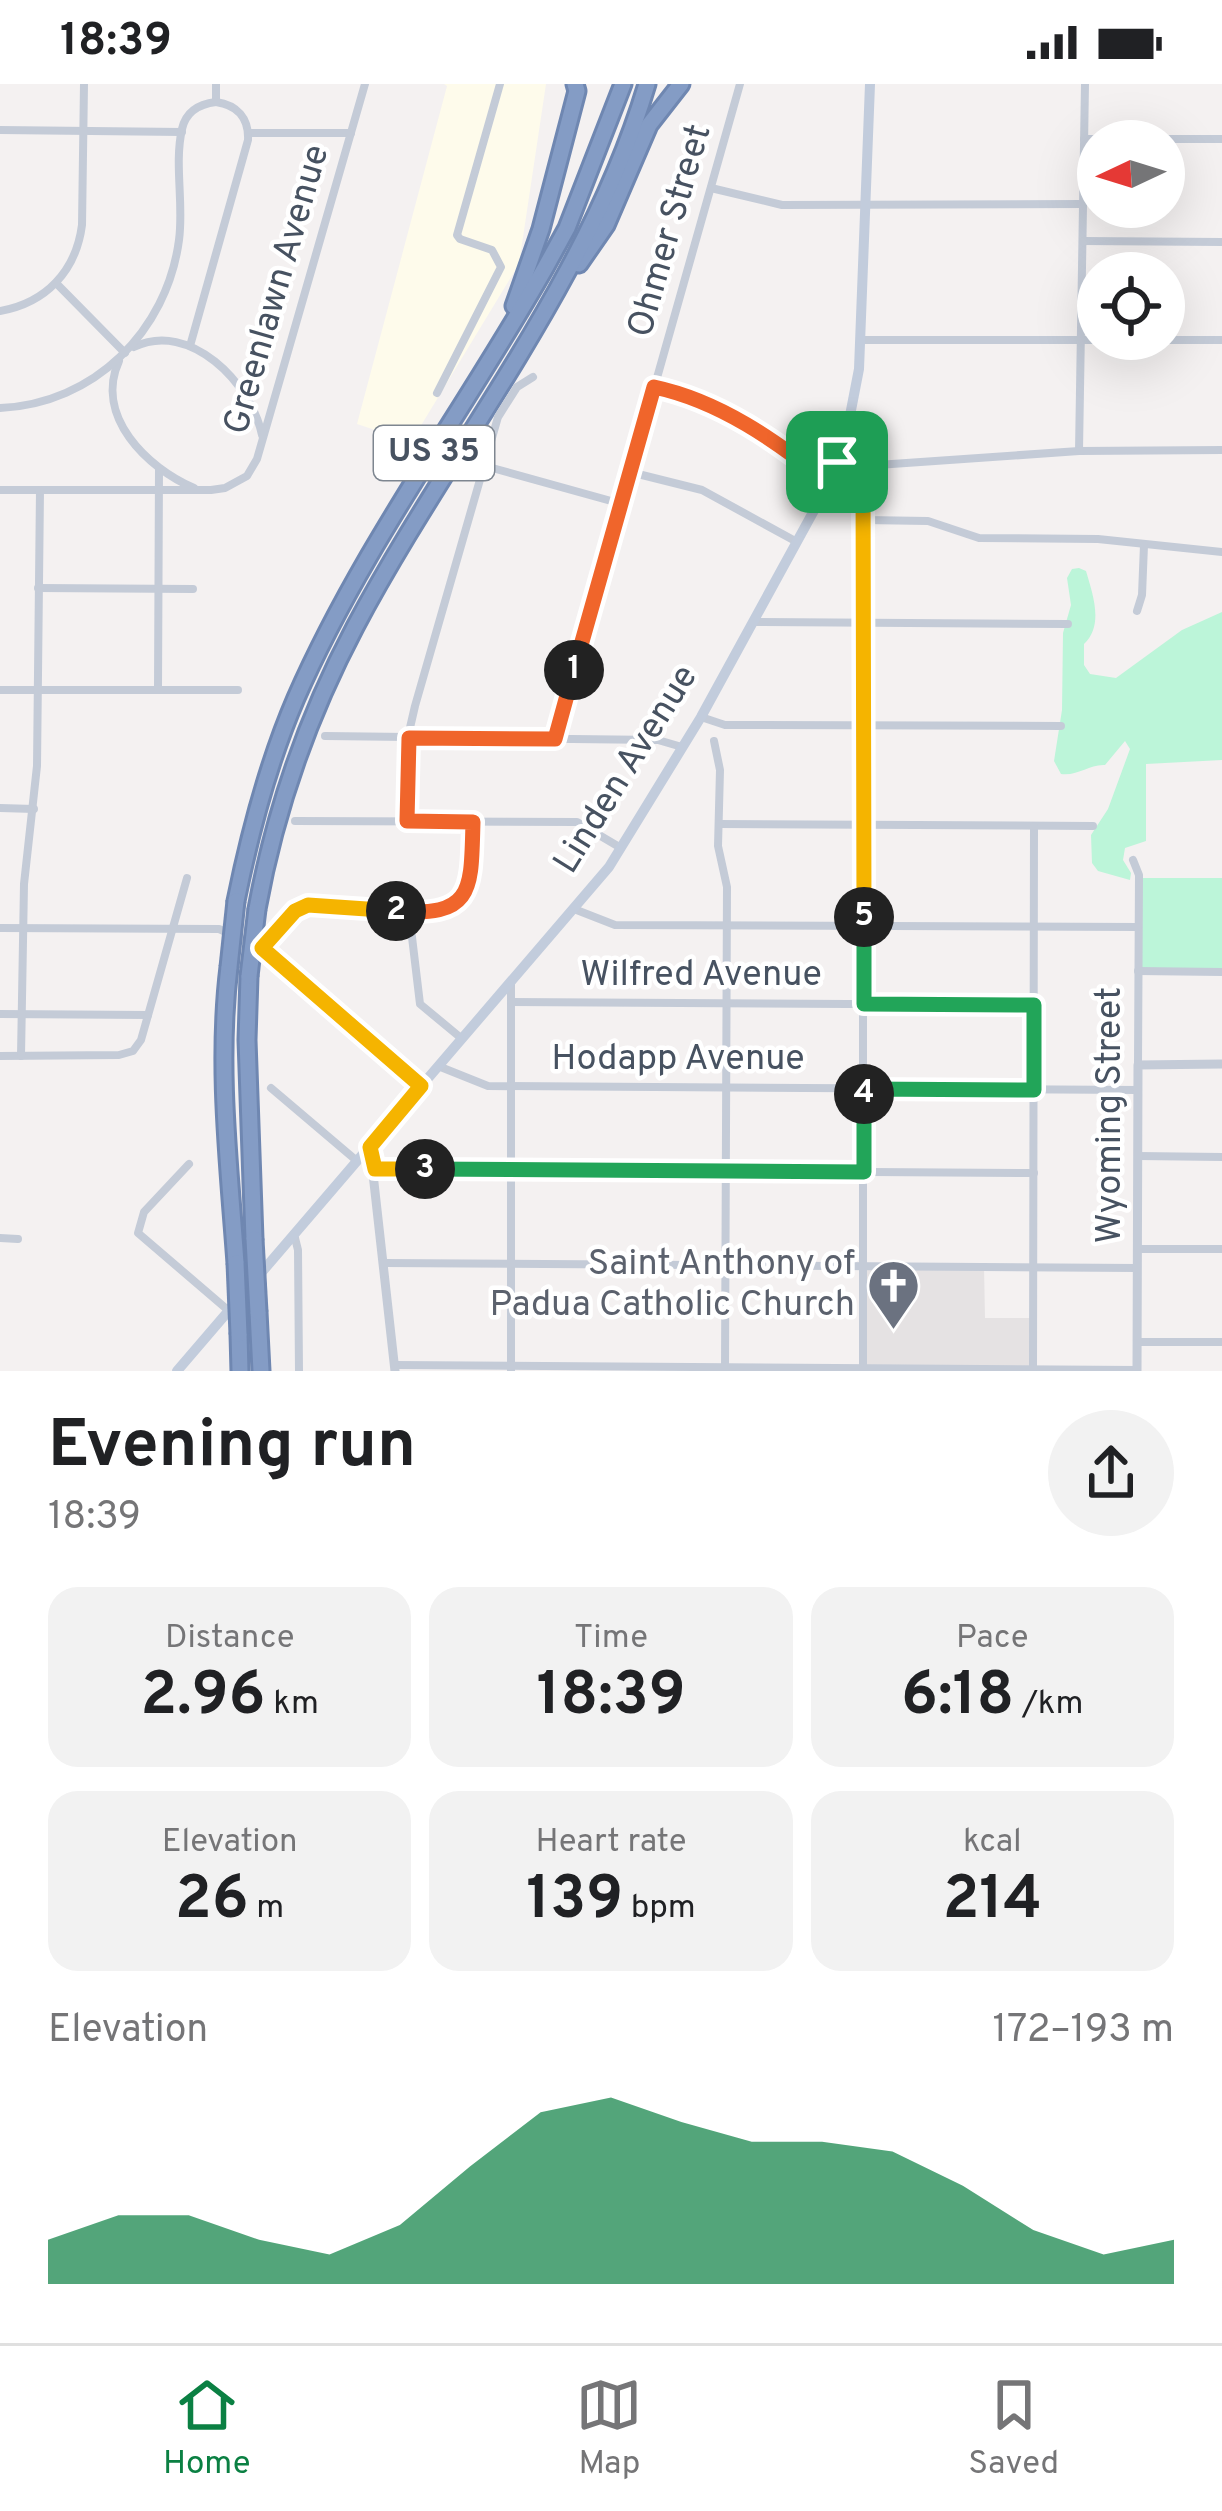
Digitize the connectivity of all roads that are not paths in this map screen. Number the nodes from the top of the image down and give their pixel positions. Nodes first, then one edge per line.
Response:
1 (84, 84) edge
2 (216, 84) edge
3 (365, 84) edge
4 (500, 84) edge
5 (623, 84) edge
6 (647, 84) edge
7 (681, 84) edge
8 (740, 84) edge
9 (870, 84) edge
10 (1085, 84) edge
11 (577, 86) edge
12 (216, 102) junction
13 (1084, 120) edge
14 (0, 130) edge
15 (84, 131) junction
16 (182, 132) junction
17 (248, 133) junction
18 (351, 133) junction
19 (1185, 139) edge
20 (1222, 139) edge
21 (711, 188) junction
22 (868, 204) junction
23 (1077, 204) edge
24 (1083, 228) edge
25 (1083, 242) junction
26 (1222, 242) edge
27 (1083, 252) edge
28 (56, 283) junction
29 (0, 310) edge
30 (860, 340) junction
31 (1077, 340) edge
32 (1185, 340) edge
33 (1222, 340) edge
34 (190, 346) junction
35 (524, 347) junction
36 (126, 353) junction
37 (493, 357) junction
38 (1081, 360) edge
39 (533, 377) dead end
40 (654, 387) junction
41 (436, 394) dead end
42 (0, 409) edge
43 (262, 441) junction
44 (1222, 450) edge
45 (1079, 451) junction
46 (837, 462) junction
47 (485, 466) junction
48 (863, 466) junction
49 (159, 469) junction
50 (630, 472) junction
51 (828, 482) junction
52 (199, 489) junction
53 (0, 490) edge
54 (40, 490) junction
55 (160, 490) junction
56 (622, 503) junction
57 (864, 520) junction
58 (796, 542) junction
59 (1144, 545) junction
60 (1222, 552) edge
61 (38, 588) junction
62 (158, 589) junction
63 (194, 589) dead end
64 (1137, 611) dead end
65 (753, 622) junction
66 (863, 623) junction
67 (1068, 624) dead end
68 (158, 689) junction
69 (238, 689) dead end
70 (0, 690) edge
71 (38, 690) junction
72 (700, 716) junction
73 (863, 725) junction
74 (1061, 726) dead end
75 (325, 736) dead end
76 (409, 738) junction
77 (555, 739) junction
78 (714, 741) dead end
79 (682, 747) junction
80 (0, 808) edge
81 (34, 809) junction
82 (295, 821) dead end
83 (407, 821) junction
84 (473, 822) junction
85 (719, 824) junction
86 (863, 825) junction
87 (1034, 826) junction
88 (1093, 826) dead end
89 (621, 848) junction
90 (1133, 860) dead end
91 (188, 878) dead end
92 (574, 909) junction
93 (409, 912) junction
94 (727, 926) junction
95 (864, 926) junction
96 (1034, 927) junction
97 (1138, 927) junction
98 (0, 928) edge
99 (23, 928) junction
100 (173, 928) junction
101 (262, 948) junction
102 (1138, 971) junction
103 (1222, 972) edge
104 (511, 981) junction
105 (511, 1002) junction
106 (727, 1004) junction
107 (864, 1004) junction
108 (1034, 1005) junction
109 (0, 1014) edge
110 (23, 1014) junction
111 (148, 1015) junction
112 (461, 1038) junction
113 (0, 1056) edge
114 (21, 1056) junction
115 (1222, 1064) edge
116 (1138, 1065) junction
117 (438, 1066) junction
118 (421, 1086) junction
119 (512, 1086) junction
120 (727, 1087) junction
121 (271, 1088) dead end
122 (864, 1089) junction
123 (1034, 1090) junction
124 (1138, 1090) junction
125 (370, 1147) junction
126 (1138, 1156) junction
127 (1222, 1157) edge
128 (357, 1161) junction
129 (189, 1164) dead end
130 (375, 1169) junction
131 (512, 1169) junction
132 (727, 1171) junction
133 (864, 1172) junction
134 (1034, 1173) junction
135 (294, 1234) junction
136 (0, 1238) edge
137 (18, 1239) dead end
138 (1137, 1249) junction
139 (1222, 1250) edge
140 (385, 1263) junction
141 (511, 1263) junction
142 (727, 1265) junction
143 (863, 1266) junction
144 (1034, 1267) junction
145 (1137, 1268) junction
146 (229, 1311) junction
147 (1137, 1342) junction
148 (1222, 1342) edge
149 (395, 1368) edge
150 (511, 1368) edge
151 (725, 1369) edge
152 (863, 1369) edge
153 (1033, 1370) edge
154 (1137, 1370) edge
155 (178, 1371) edge
156 (240, 1371) edge
157 (262, 1371) edge
158 (299, 1371) edge

1 - 15 street
2 - 12 street
3 - 18 street, Greenlawn Avenue
4 - 41 street
5 - 37 highway, US 35
6 - 35 highway, US 35
7 - 35 highway
8 - 21 street, Ohmer Street
9 - 22 main road, Linden Avenue
10 - 13 street
11 - 37 highway
12 - 16 street
12 - 17 street
14 - 15 street
15 - 16 street
15 - 28 street
16 - 36 street
17 - 18 street
17 - 34 street
18 - 43 street, Greenlawn Avenue
19 - 20 street
21 - 22 street
21 - 40 street, Ohmer Street
22 - 23 street
22 - 30 main road, Linden Avenue
24 - 25 street
25 - 26 street
25 - 27 street
28 - 29 street
28 - 36 street
30 - 31 street
30 - 46 main road, Linden Avenue
32 - 33 street
34 - 36 street
34 - 43 street
35 - 157 highway, US 35, bridge
36 - 42 street
36 - 49 street
37 - 156 highway, US 35, bridge
38 - 45 street
39 - 47 street
40 - 50 street, Ohmer Street
40 - 51 street
43 - 52 street, Greenlawn Avenue
44 - 45 street
45 - 48 street
46 - 48 street
46 - 51 main road, Linden Avenue
47 - 56 street
47 - 76 street
48 - 57 street
49 - 52 street
49 - 55 street
50 - 56 street, Ohmer Street
50 - 58 street
51 - 58 main road, Linden Avenue
52 - 55 street, Greenlawn Avenue
53 - 54 street, Greenlawn Avenue
54 - 55 street, Greenlawn Avenue
54 - 61 street
55 - 62 street
56 - 77 street, Ohmer Street
57 - 59 street
57 - 66 street
58 - 65 main road, Linden Avenue
59 - 60 street
59 - 64 street
61 - 62 street
61 - 71 street
62 - 63 street
62 - 68 street
65 - 66 street
65 - 72 main road, Linden Avenue
66 - 67 street
66 - 73 street
68 - 69 street
68 - 71 street
70 - 71 street
71 - 81 street
72 - 73 street
72 - 79 main road, Linden Avenue
73 - 74 street
73 - 86 street
75 - 76 street
76 - 77 street
76 - 83 street
77 - 79 street
78 - 85 street
79 - 89 main road, Linden Avenue
80 - 81 street
81 - 99 street
82 - 83 street
83 - 84 street
84 - 89 street
84 - 93 street
85 - 86 street
85 - 94 street
86 - 87 street
86 - 95 street
87 - 88 street
87 - 96 street
89 - 92 main road, Linden Avenue
90 - 97 street, Wyoming Street
91 - 100 street
92 - 94 street
92 - 104 main road, Linden Avenue
93 - 101 street
93 - 112 street
94 - 95 street
94 - 106 street
95 - 96 street
95 - 107 street
96 - 97 street
96 - 108 street
97 - 102 street, Wyoming Street
98 - 99 street
99 - 100 street
99 - 110 street
100 - 101 street
100 - 111 street
101 - 118 street
102 - 103 street
102 - 116 street, Wyoming Street
104 - 105 street
104 - 112 main road, Linden Avenue
105 - 106 street, Wilfred Avenue
105 - 119 street
106 - 107 street, Wilfred Avenue
106 - 120 street
107 - 108 street, Wilfred Avenue
107 - 122 street
108 - 123 street
109 - 110 street
110 - 111 street
110 - 114 street
111 - 114 street
112 - 117 main road, Linden Avenue
113 - 114 street
115 - 116 street
116 - 124 street, Wyoming Street
117 - 118 main road, Linden Avenue
117 - 119 street, Hodapp Avenue
118 - 125 main road, Linden Avenue
119 - 120 street, Hodapp Avenue
119 - 131 street
120 - 122 street, Hodapp Avenue
120 - 132 street
121 - 128 street
122 - 123 street, Hodapp Avenue
122 - 133 street
123 - 124 street, Hodapp Avenue
123 - 134 street
124 - 126 street, Wyoming Street
125 - 128 main road, Linden Avenue
125 - 130 street
126 - 127 street
126 - 138 street, Wyoming Street
128 - 135 main road, Linden Avenue
129 - 146 street
130 - 131 street
130 - 140 street
131 - 132 street
131 - 141 street
132 - 133 street
132 - 142 street
133 - 134 street
133 - 143 street
134 - 144 street
135 - 146 main road, Linden Avenue
135 - 158 street
136 - 137 street
138 - 139 street
138 - 145 street, Wyoming Street
140 - 141 street
140 - 149 street
141 - 142 street
141 - 150 street
142 - 143 street
142 - 151 street
143 - 144 street
143 - 152 street
144 - 145 street
144 - 153 street
145 - 147 street, Wyoming Street
146 - 155 main road, Linden Avenue
147 - 148 street
147 - 154 street, Wyoming Street
149 - 150 street
150 - 151 street
151 - 152 street
152 - 153 street
153 - 154 street

